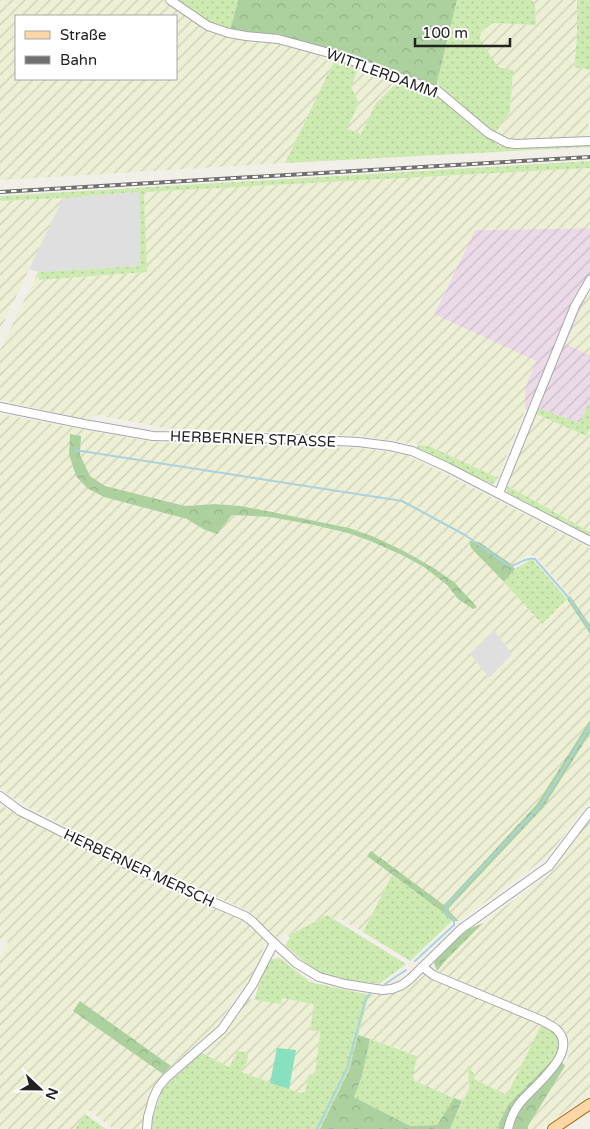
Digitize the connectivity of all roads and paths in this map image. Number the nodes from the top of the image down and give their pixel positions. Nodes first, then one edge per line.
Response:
1 (170, 0) edge
2 (590, 141) edge
3 (590, 280) edge
4 (0, 407) edge
5 (499, 493) junction
6 (590, 541) edge
7 (0, 796) edge
8 (590, 812) edge
9 (274, 943) junction
10 (423, 967) junction
11 (590, 1104) edge
12 (148, 1129) edge
13 (508, 1129) edge
14 (553, 1129) edge

1 - 2 street, WITTLERDAMM
3 - 5 street
4 - 5 street, HERBERNER STRASSE
5 - 6 street, HERBERNER STRASSE
7 - 9 street, HERBERNER MERSCH
8 - 10 street, HERBERNER MERSCH
9 - 10 street, HERBERNER MERSCH
9 - 12 street
10 - 13 street
11 - 14 main road

